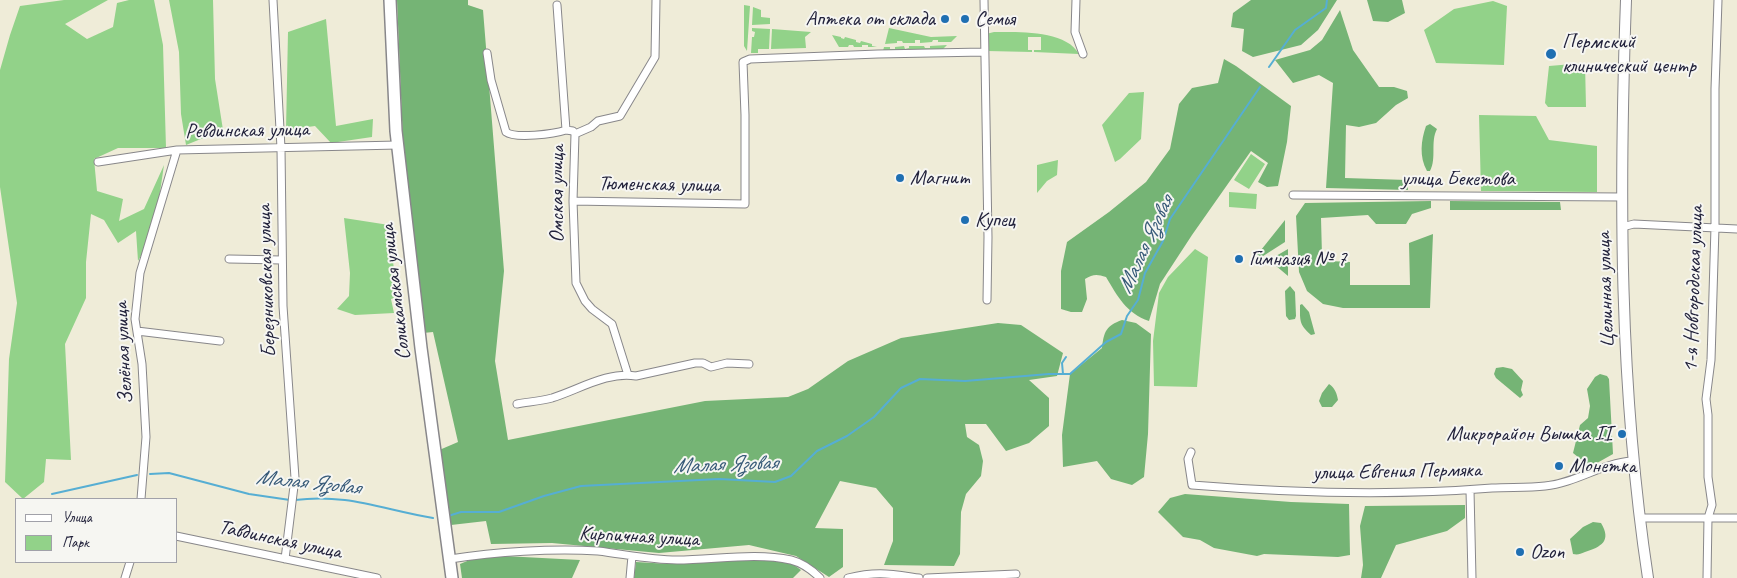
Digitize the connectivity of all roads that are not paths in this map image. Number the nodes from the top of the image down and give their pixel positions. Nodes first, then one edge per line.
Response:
1 (273, 0) edge
2 (390, 0) edge
3 (656, 0) edge
4 (984, 0) edge
5 (1076, 0) edge
6 (1626, 0) edge
7 (1718, 0) edge
8 (556, 5) dead end
9 (984, 52) junction
10 (487, 53) dead end
11 (1083, 54) dead end
12 (566, 130) junction
13 (575, 134) junction
14 (398, 145) junction
15 (281, 148) junction
16 (177, 150) junction
17 (98, 162) dead end
18 (1293, 195) dead end
19 (1623, 197) junction
20 (573, 201) junction
21 (1622, 226) junction
22 (1715, 227) junction
23 (1737, 229) edge
24 (229, 259) dead end
25 (282, 260) junction
26 (987, 300) dead end
27 (137, 331) junction
28 (220, 341) dead end
29 (749, 364) dead end
30 (628, 375) junction
31 (517, 404) dead end
32 (1191, 452) dead end
33 (1632, 461) junction
34 (1470, 490) junction
35 (141, 498) edge
36 (1639, 518) junction
37 (1708, 518) junction
38 (1737, 518) edge
39 (178, 536) edge
40 (632, 556) junction
41 (285, 559) junction
42 (450, 559) junction
43 (130, 563) edge
44 (1016, 574) dead end
45 (969, 577) edge
46 (125, 578) edge
47 (377, 578) edge
48 (452, 578) edge
49 (630, 578) edge
50 (820, 578) edge
51 (848, 578) edge
52 (919, 578) edge
53 (927, 578) edge
54 (1472, 578) edge
55 (1648, 578) edge
56 (1707, 578) edge

1 - 15 street, Березниковская улица
2 - 14 main road, Соликамская улица
3 - 13 street
4 - 9 street
5 - 11 street
6 - 19 main road, Целинная улица
7 - 22 street, 1-я Новгородская улица
8 - 12 street, Омская улица
9 - 20 street, Тюменская улица
9 - 26 street
10 - 12 street
12 - 13 street, Омская улица
13 - 20 street, Омская улица
14 - 15 street, Ревдинская улица
14 - 42 main road, Соликамская улица
15 - 16 street, Ревдинская улица
15 - 25 street, Березниковская улица
16 - 17 street, Ревдинская улица
16 - 27 street, Зелёная улица
18 - 19 street, улица Бекетова
19 - 21 main road, Целинная улица
20 - 30 street, Омская улица
21 - 22 street
21 - 33 main road, Целинная улица
22 - 23 street
22 - 37 street, 1-я Новгородская улица
24 - 25 street
25 - 41 street, Березниковская улица
27 - 28 street
27 - 35 street, Зелёная улица
29 - 30 street
30 - 31 street
32 - 34 street, улица Евгения Пермяка
33 - 34 street, улица Евгения Пермяка
33 - 36 main road, Целинная улица
34 - 54 street
36 - 37 street
36 - 55 main road, Целинная улица
37 - 38 street
37 - 56 street, 1-я Новгородская улица
39 - 41 street, Тавдинская улица
40 - 42 street, Кирпичная улица
40 - 49 street
40 - 50 street, Кирпичная улица
41 - 47 street, Тавдинская улица
42 - 48 main road, Соликамская улица
43 - 46 street
44 - 45 street
45 - 53 street
51 - 52 street

